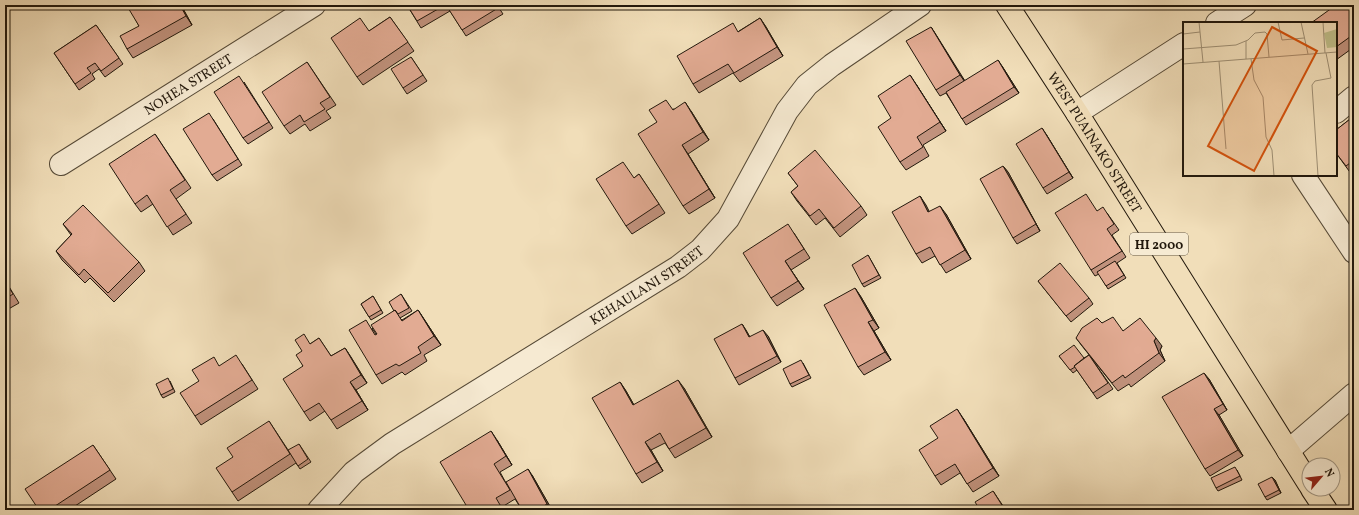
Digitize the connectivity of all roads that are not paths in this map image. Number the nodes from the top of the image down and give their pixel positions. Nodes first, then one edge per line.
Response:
1 (314, 5) edge
2 (920, 5) edge
3 (1007, 5) edge
4 (1245, 5) edge
5 (1219, 22) edge
6 (1183, 45) edge
7 (1354, 97) edge
8 (1337, 111) edge
9 (1077, 112) junction
10 (61, 164) dead end
11 (1304, 176) edge
12 (1354, 252) edge
13 (1354, 394) edge
14 (1288, 451) junction
15 (1301, 471) edge
16 (1317, 497) edge
17 (319, 510) edge
18 (1326, 510) edge

1 - 10 street, NOHEA STREET
2 - 17 street, KEHAULANI STREET
3 - 9 highway, WEST PUAINAKO STREET / HI 2000
4 - 5 street
6 - 9 street
7 - 8 street
9 - 14 highway, WEST PUAINAKO STREET / HI 2000
11 - 12 street
13 - 14 street
14 - 15 highway, WEST PUAINAKO STREET / HI 2000
16 - 18 highway

